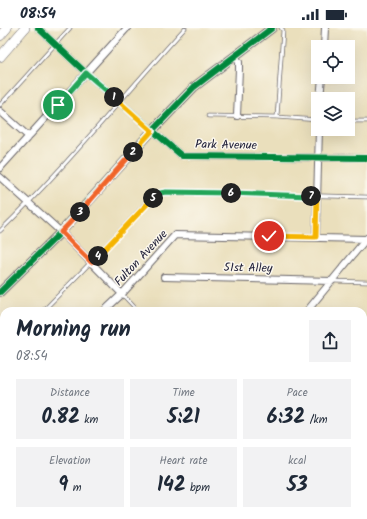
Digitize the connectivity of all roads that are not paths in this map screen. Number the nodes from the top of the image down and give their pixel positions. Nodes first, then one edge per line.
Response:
1 (7, 28) edge
2 (25, 28) edge
3 (38, 28) edge
4 (70, 28) edge
5 (127, 28) edge
6 (185, 28) edge
7 (272, 28) edge
8 (281, 28) edge
9 (325, 28) edge
10 (0, 36) edge
11 (324, 40) edge
12 (56, 44) junction
13 (235, 56) junction
14 (0, 57) edge
15 (86, 73) junction
16 (120, 102) junction
17 (0, 105) edge
18 (0, 111) edge
19 (208, 116) dead end
20 (237, 116) junction
21 (277, 117) junction
22 (311, 119) edge
23 (355, 121) edge
24 (367, 121) edge
25 (152, 131) junction
26 (319, 136) edge
27 (29, 137) junction
28 (318, 157) junction
29 (367, 158) edge
30 (0, 168) edge
31 (0, 177) edge
32 (317, 196) junction
33 (367, 197) edge
34 (28, 203) junction
35 (0, 231) edge
36 (61, 232) junction
37 (316, 237) junction
38 (367, 238) edge
39 (91, 262) junction
40 (164, 277) dead end
41 (332, 281) junction
42 (367, 282) edge
43 (0, 292) edge
44 (122, 294) junction
45 (47, 307) edge
46 (108, 307) edge
47 (134, 307) edge
48 (310, 307) edge

1 - 10 main road
2 - 14 main road
3 - 12 street, Park Avenue
4 - 12 lane
5 - 15 street
6 - 16 lane
7 - 13 street
8 - 21 lane
9 - 11 street
12 - 15 street, Park Avenue
12 - 17 lane
13 - 20 street
13 - 25 street
15 - 16 street, Park Avenue
15 - 27 street
16 - 25 street, Park Avenue
16 - 34 lane
18 - 27 street
19 - 20 lane
20 - 21 lane
21 - 22 lane
23 - 24 lane
25 - 28 street, Park Avenue
25 - 36 street
26 - 28 street
27 - 30 street
28 - 29 street, Park Avenue
28 - 32 street
31 - 34 street
32 - 33 lane
32 - 37 street
32 - 39 lane
34 - 35 lane
34 - 36 street
36 - 39 street
36 - 43 street
37 - 38 street, Fulton Avenue
37 - 44 street, Fulton Avenue
38 - 41 street
39 - 44 street
39 - 45 lane
40 - 41 street, 51st Alley
41 - 42 lane
41 - 48 street
44 - 46 street, Fulton Avenue
44 - 47 lane

